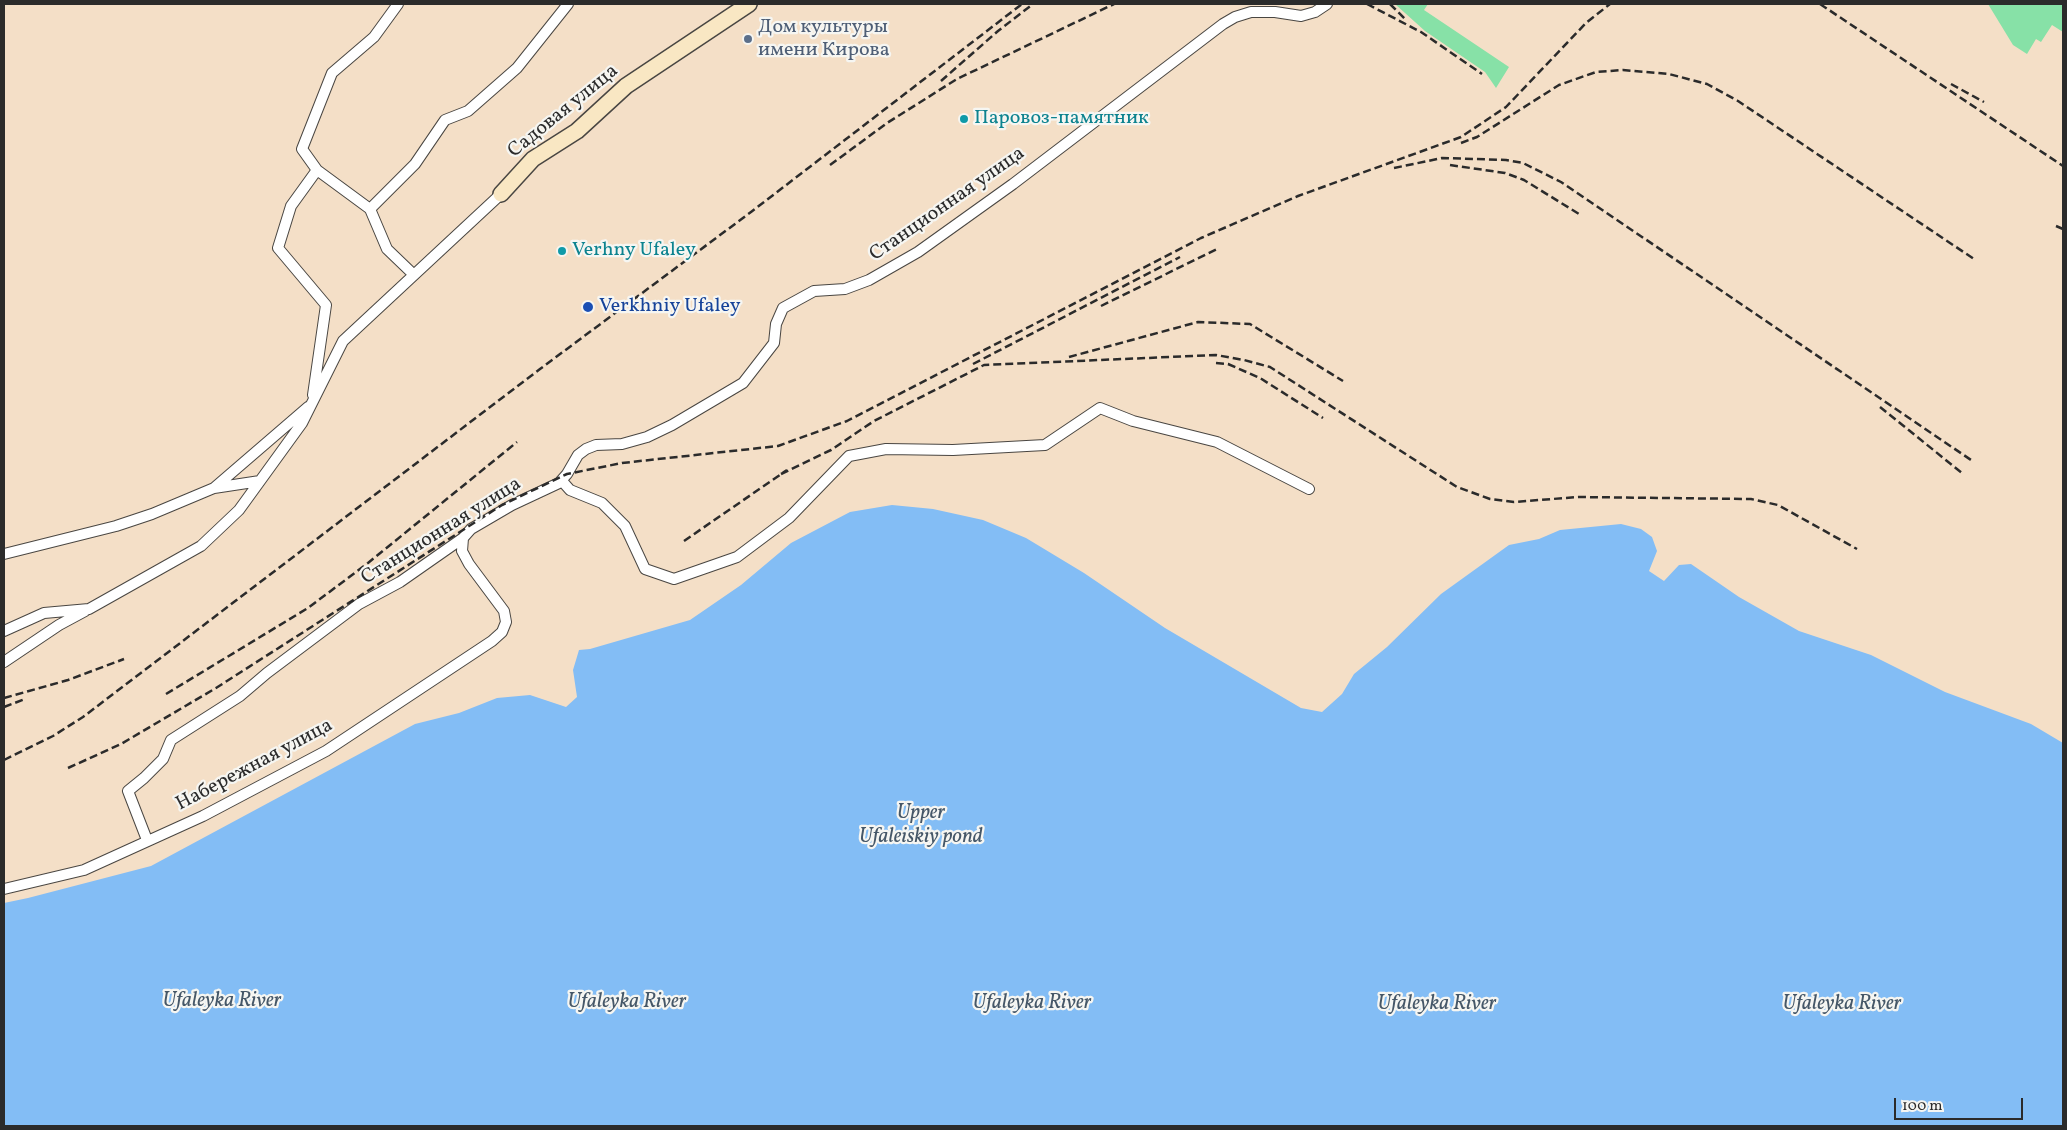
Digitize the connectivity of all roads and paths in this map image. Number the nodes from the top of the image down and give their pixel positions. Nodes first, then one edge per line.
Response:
1 (398, 4) edge
2 (568, 4) edge
3 (748, 4) edge
4 (1327, 4) edge
5 (317, 170) junction
6 (501, 194) joint
7 (370, 209) junction
8 (413, 274) junction
9 (312, 404) junction
10 (260, 481) junction
11 (562, 481) junction
12 (214, 488) junction
13 (1310, 489) dead end
14 (463, 538) junction
15 (4, 554) edge
16 (89, 609) junction
17 (4, 631) edge
18 (4, 662) edge
19 (147, 840) junction
20 (4, 889) edge

1 - 5 street
2 - 7 street
3 - 6 street, Садовая улица
4 - 11 street, Станционная улица
5 - 7 street
5 - 9 street
6 - 8 street, Садовая улица
7 - 8 street
8 - 9 street, Садовая улица
9 - 10 street, Садовая улица
9 - 12 street
10 - 12 street
10 - 16 street, Садовая улица
11 - 13 street
11 - 14 street, Станционная улица
12 - 15 street
14 - 19 street, Станционная улица
14 - 19 street, Набережная улица
16 - 17 street
16 - 18 street, Садовая улица
19 - 20 street, Набережная улица

